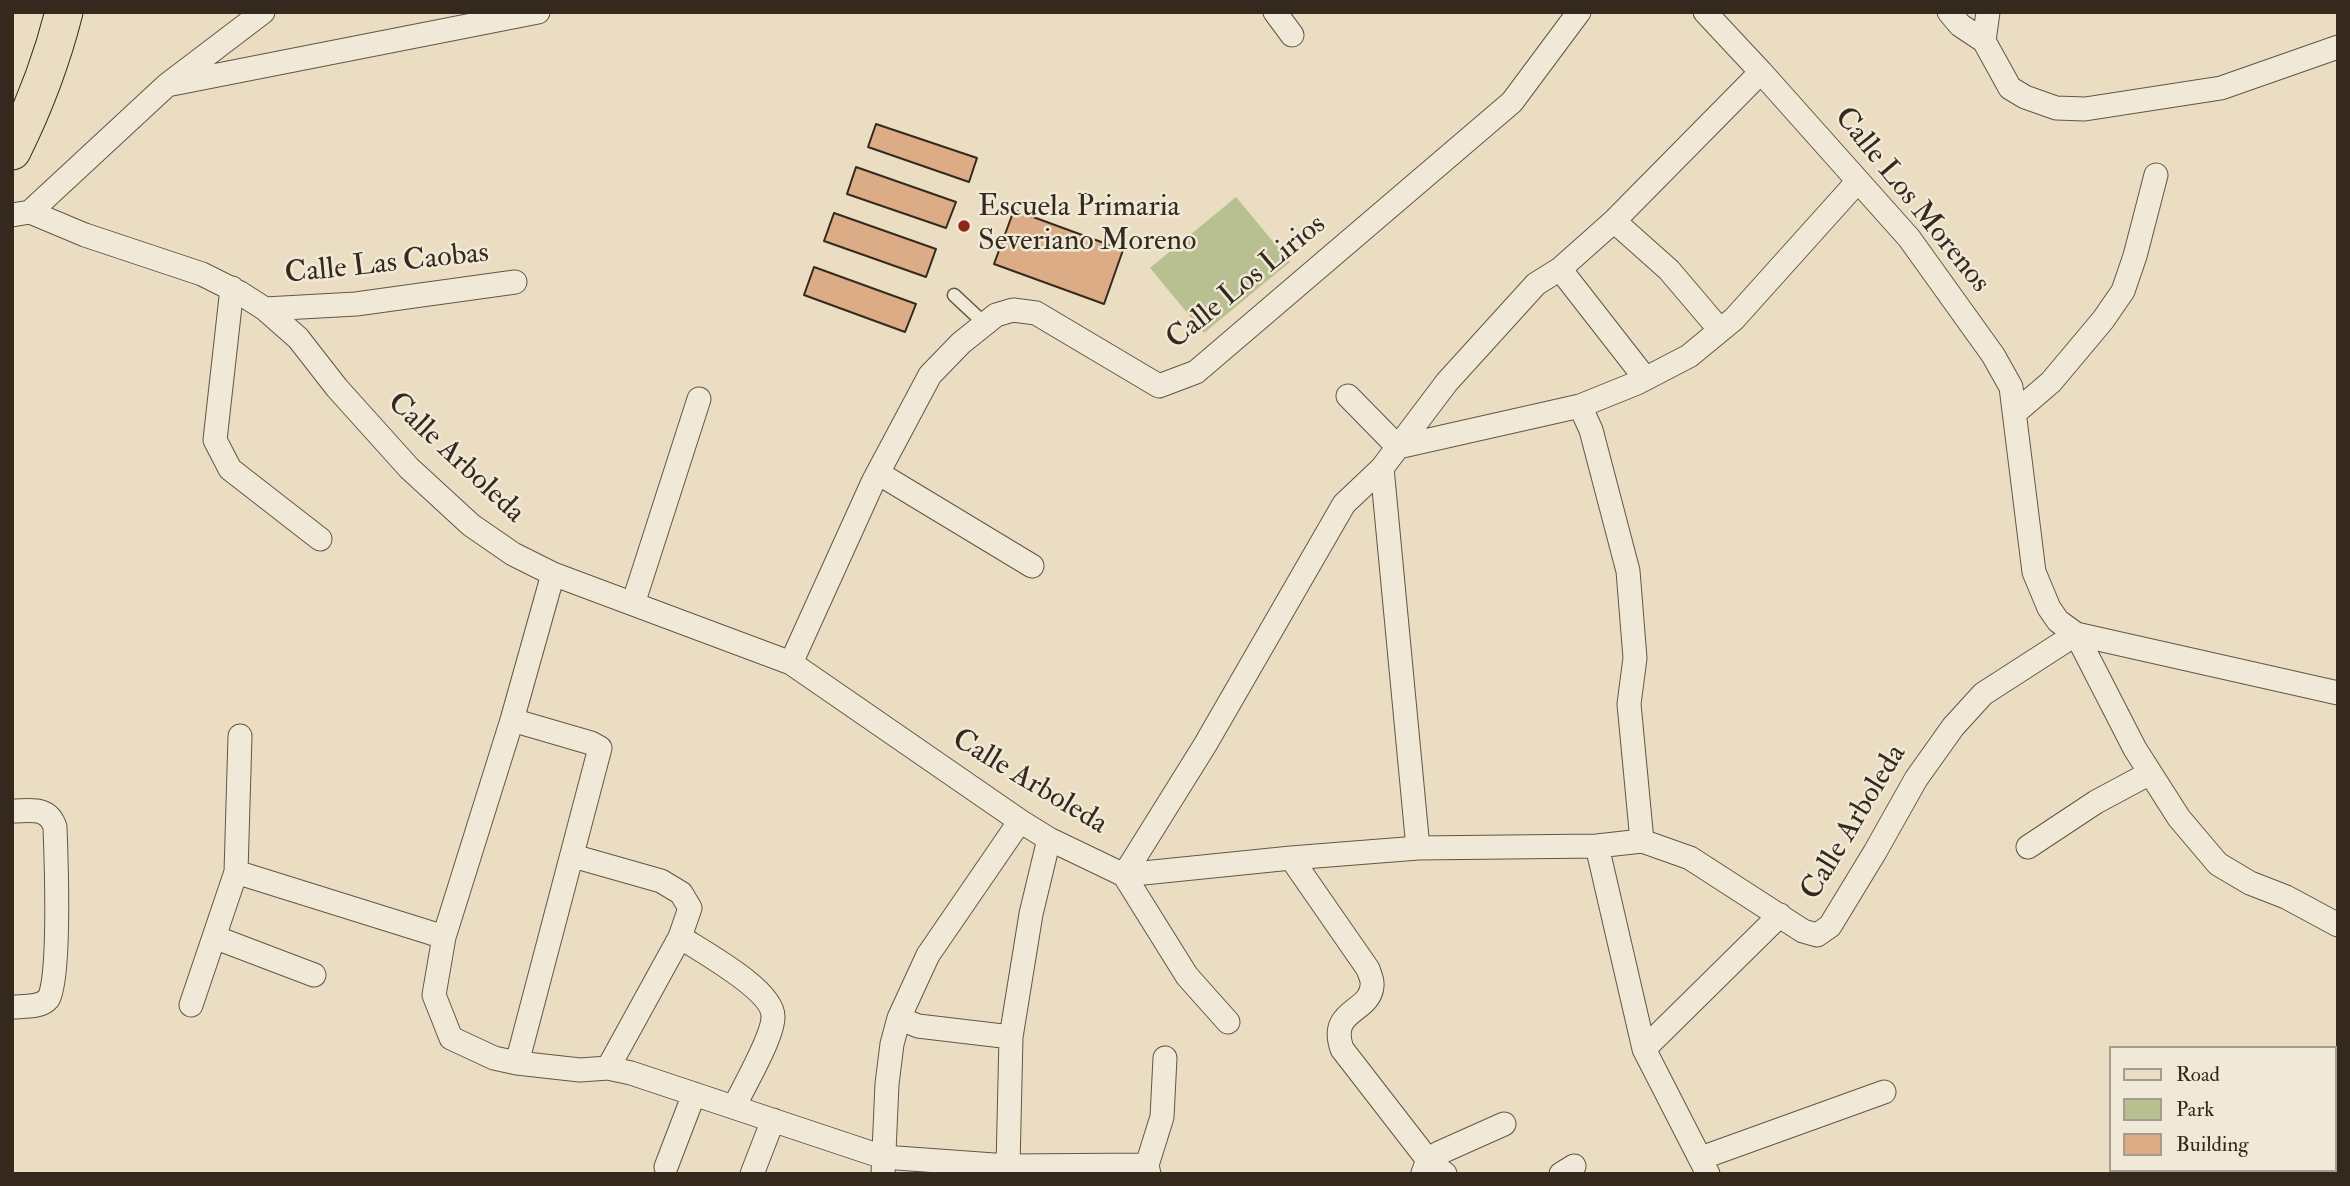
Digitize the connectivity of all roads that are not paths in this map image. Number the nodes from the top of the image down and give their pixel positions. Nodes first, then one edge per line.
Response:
1 (64, 12) edge
2 (263, 12) edge
3 (538, 12) edge
4 (1275, 12) edge
5 (1579, 12) edge
6 (1705, 12) edge
7 (1949, 12) edge
8 (1988, 12) edge
9 (1292, 35) dead end
10 (1984, 41) junction
11 (2338, 47) edge
12 (1761, 72) junction
13 (167, 85) junction
14 (16, 136) edge
15 (2156, 175) dead end
16 (1858, 181) junction
17 (21, 214) edge
18 (1615, 221) junction
19 (1560, 269) junction
20 (515, 282) dead end
21 (232, 288) junction
22 (954, 295) dead end
23 (265, 309) junction
24 (985, 324) junction
25 (1720, 330) junction
26 (1645, 378) junction
27 (1348, 396) dead end
28 (699, 399) dead end
29 (1580, 406) junction
30 (2016, 412) junction
31 (1398, 447) junction
32 (1382, 468) junction
33 (878, 473) junction
34 (320, 539) dead end
35 (1031, 566) dead end
36 (553, 574) junction
37 (633, 604) junction
38 (2076, 634) junction
39 (791, 663) junction
40 (2338, 692) edge
41 (512, 720) junction
42 (240, 736) dead end
43 (2150, 773) junction
44 (12, 811) edge
45 (1020, 821) junction
46 (1049, 839) junction
47 (1642, 841) junction
48 (1597, 846) junction
49 (2028, 847) dead end
50 (1418, 848) junction
51 (573, 856) junction
52 (1291, 858) junction
53 (236, 872) junction
54 (1124, 875) junction
55 (1780, 915) junction
56 (2338, 925) edge
57 (214, 937) junction
58 (444, 937) junction
59 (680, 937) junction
60 (314, 975) dead end
61 (191, 1005) dead end
62 (12, 1007) edge
63 (899, 1018) junction
64 (1228, 1022) dead end
65 (1011, 1037) junction
66 (1644, 1049) junction
67 (1165, 1058) dead end
68 (517, 1063) junction
69 (608, 1068) junction
70 (1884, 1092) dead end
71 (694, 1094) junction
72 (734, 1107) junction
73 (773, 1120) junction
74 (1504, 1124) dead end
75 (883, 1165) edge
76 (1008, 1166) junction
77 (1704, 1166) edge
78 (666, 1167) dead end
79 (1148, 1169) edge
80 (1432, 1169) edge
81 (1082, 1170) edge
82 (752, 1174) edge

1 - 14 main road
2 - 13 street
3 - 13 street
4 - 9 street
5 - 24 street, Calle Los Lirios
6 - 12 street, Calle Los Morenos
7 - 10 street
8 - 10 street
10 - 11 street
12 - 16 street, Calle Los Morenos
12 - 18 street
13 - 17 street
15 - 30 street
16 - 25 street
16 - 30 street, Calle Los Morenos
17 - 21 street, Calle Arboleda
18 - 19 street
18 - 25 street
19 - 26 street
19 - 31 street
20 - 23 street, Calle Las Caobas
21 - 23 street, Calle Arboleda
21 - 34 street
22 - 24 lane
23 - 36 street, Calle Arboleda
24 - 33 street, Calle Los Lirios
25 - 26 street
26 - 29 street
27 - 31 street
28 - 37 street
29 - 31 street
29 - 47 street
30 - 38 street, Calle Los Morenos
31 - 32 street
32 - 50 street
32 - 54 street
33 - 35 street
33 - 39 street, Calle Los Lirios
36 - 37 street, Calle Arboleda
36 - 41 street
37 - 39 street, Calle Arboleda
38 - 40 street
38 - 43 street
38 - 55 street, Calle Arboleda
39 - 45 street, Calle Arboleda
41 - 51 street
41 - 58 street
42 - 53 street
43 - 49 street
43 - 56 street
44 - 62 street
45 - 46 street, Calle Arboleda
45 - 63 street
46 - 54 street, Calle Arboleda
46 - 65 street
47 - 48 street, Calle Arboleda
47 - 55 street, Calle Arboleda
48 - 50 street, Calle Arboleda
48 - 66 street
50 - 52 street, Calle Arboleda
51 - 59 street
51 - 68 street
52 - 54 street, Calle Arboleda
52 - 80 street
53 - 57 street
53 - 58 street
54 - 64 street
55 - 66 street
57 - 60 street
57 - 61 street
58 - 68 street
59 - 69 street
59 - 72 street
63 - 65 street
63 - 75 street
65 - 76 street
66 - 77 street
67 - 79 street
68 - 69 street
69 - 71 street
70 - 77 street
71 - 72 street
71 - 78 street
72 - 73 street
73 - 75 street
73 - 82 street
74 - 80 street
75 - 76 street
76 - 81 street
79 - 81 street

